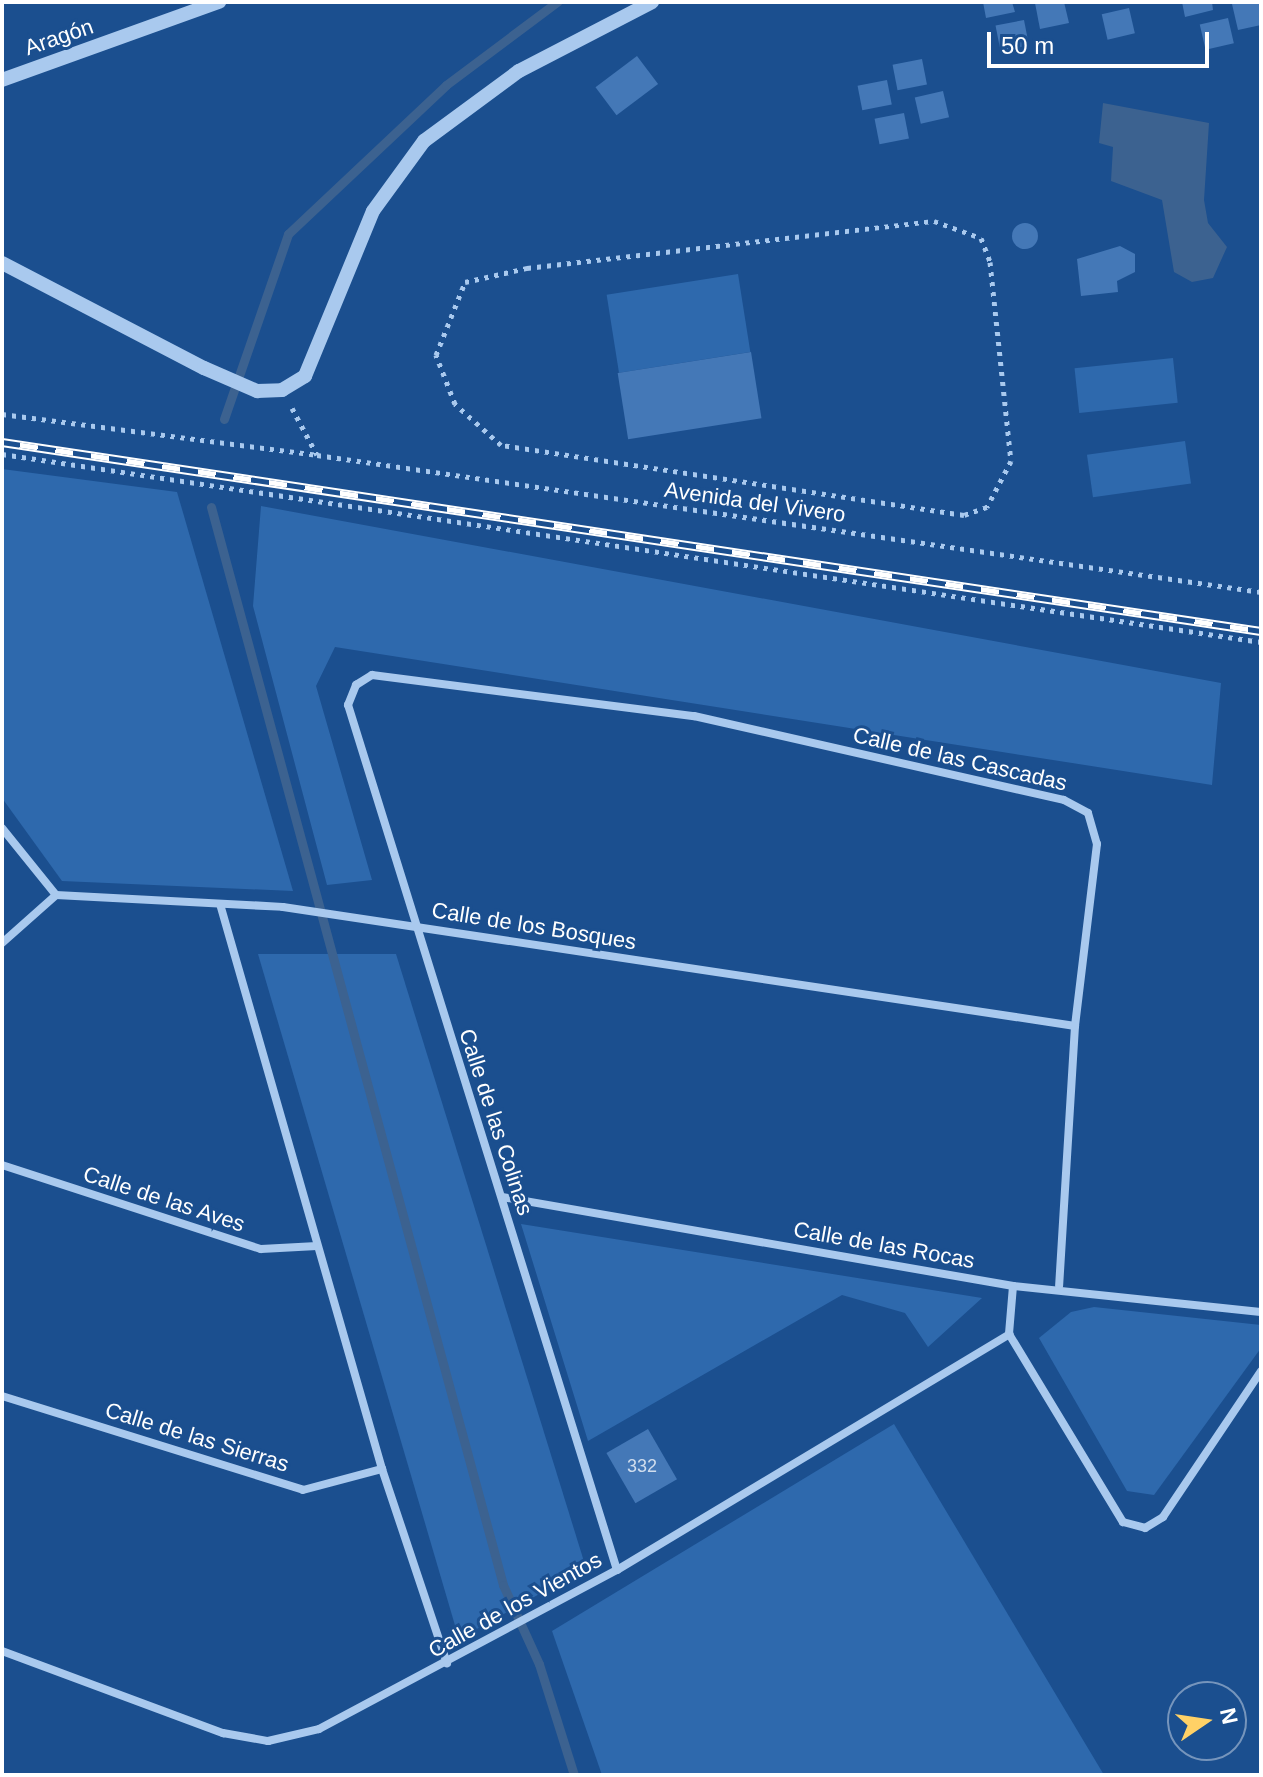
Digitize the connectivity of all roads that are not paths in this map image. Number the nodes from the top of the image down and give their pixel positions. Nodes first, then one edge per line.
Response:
1 (219, 2) edge
2 (652, 2) edge
3 (2, 80) edge
4 (2, 263) edge
5 (356, 685) joint
6 (2, 828) edge
7 (56, 895) junction
8 (220, 904) junction
9 (412, 925) junction
10 (2, 943) edge
11 (1075, 1026) junction
12 (2, 1165) edge
13 (502, 1197) junction
14 (317, 1246) junction
15 (1013, 1286) junction
16 (1059, 1286) junction
17 (1261, 1312) edge
18 (1009, 1334) junction
19 (1261, 1371) edge
20 (2, 1396) edge
21 (382, 1469) junction
22 (617, 1570) junction
23 (2, 1651) edge
24 (447, 1663) junction

1 - 3 street, Aragón
2 - 4 street
5 - 9 street, Calle de las Colinas
5 - 11 street, Calle de las Cascadas
6 - 7 street
7 - 8 street, Calle de los Bosques
7 - 10 street
8 - 9 street, Calle de los Bosques
8 - 14 street
9 - 11 street, Calle de los Bosques
9 - 13 street, Calle de las Colinas
11 - 16 street, Calle de las Cascadas
12 - 14 street, Calle de las Aves
13 - 15 street, Calle de las Rocas
13 - 22 street, Calle de las Colinas
14 - 21 street
15 - 16 street, Calle de las Rocas
15 - 18 street
16 - 17 street, Calle de las Rocas
18 - 19 street
18 - 22 street, Calle de los Vientos
20 - 21 street, Calle de las Sierras
21 - 24 street
22 - 24 street, Calle de los Vientos
23 - 24 street, Calle de los Vientos

